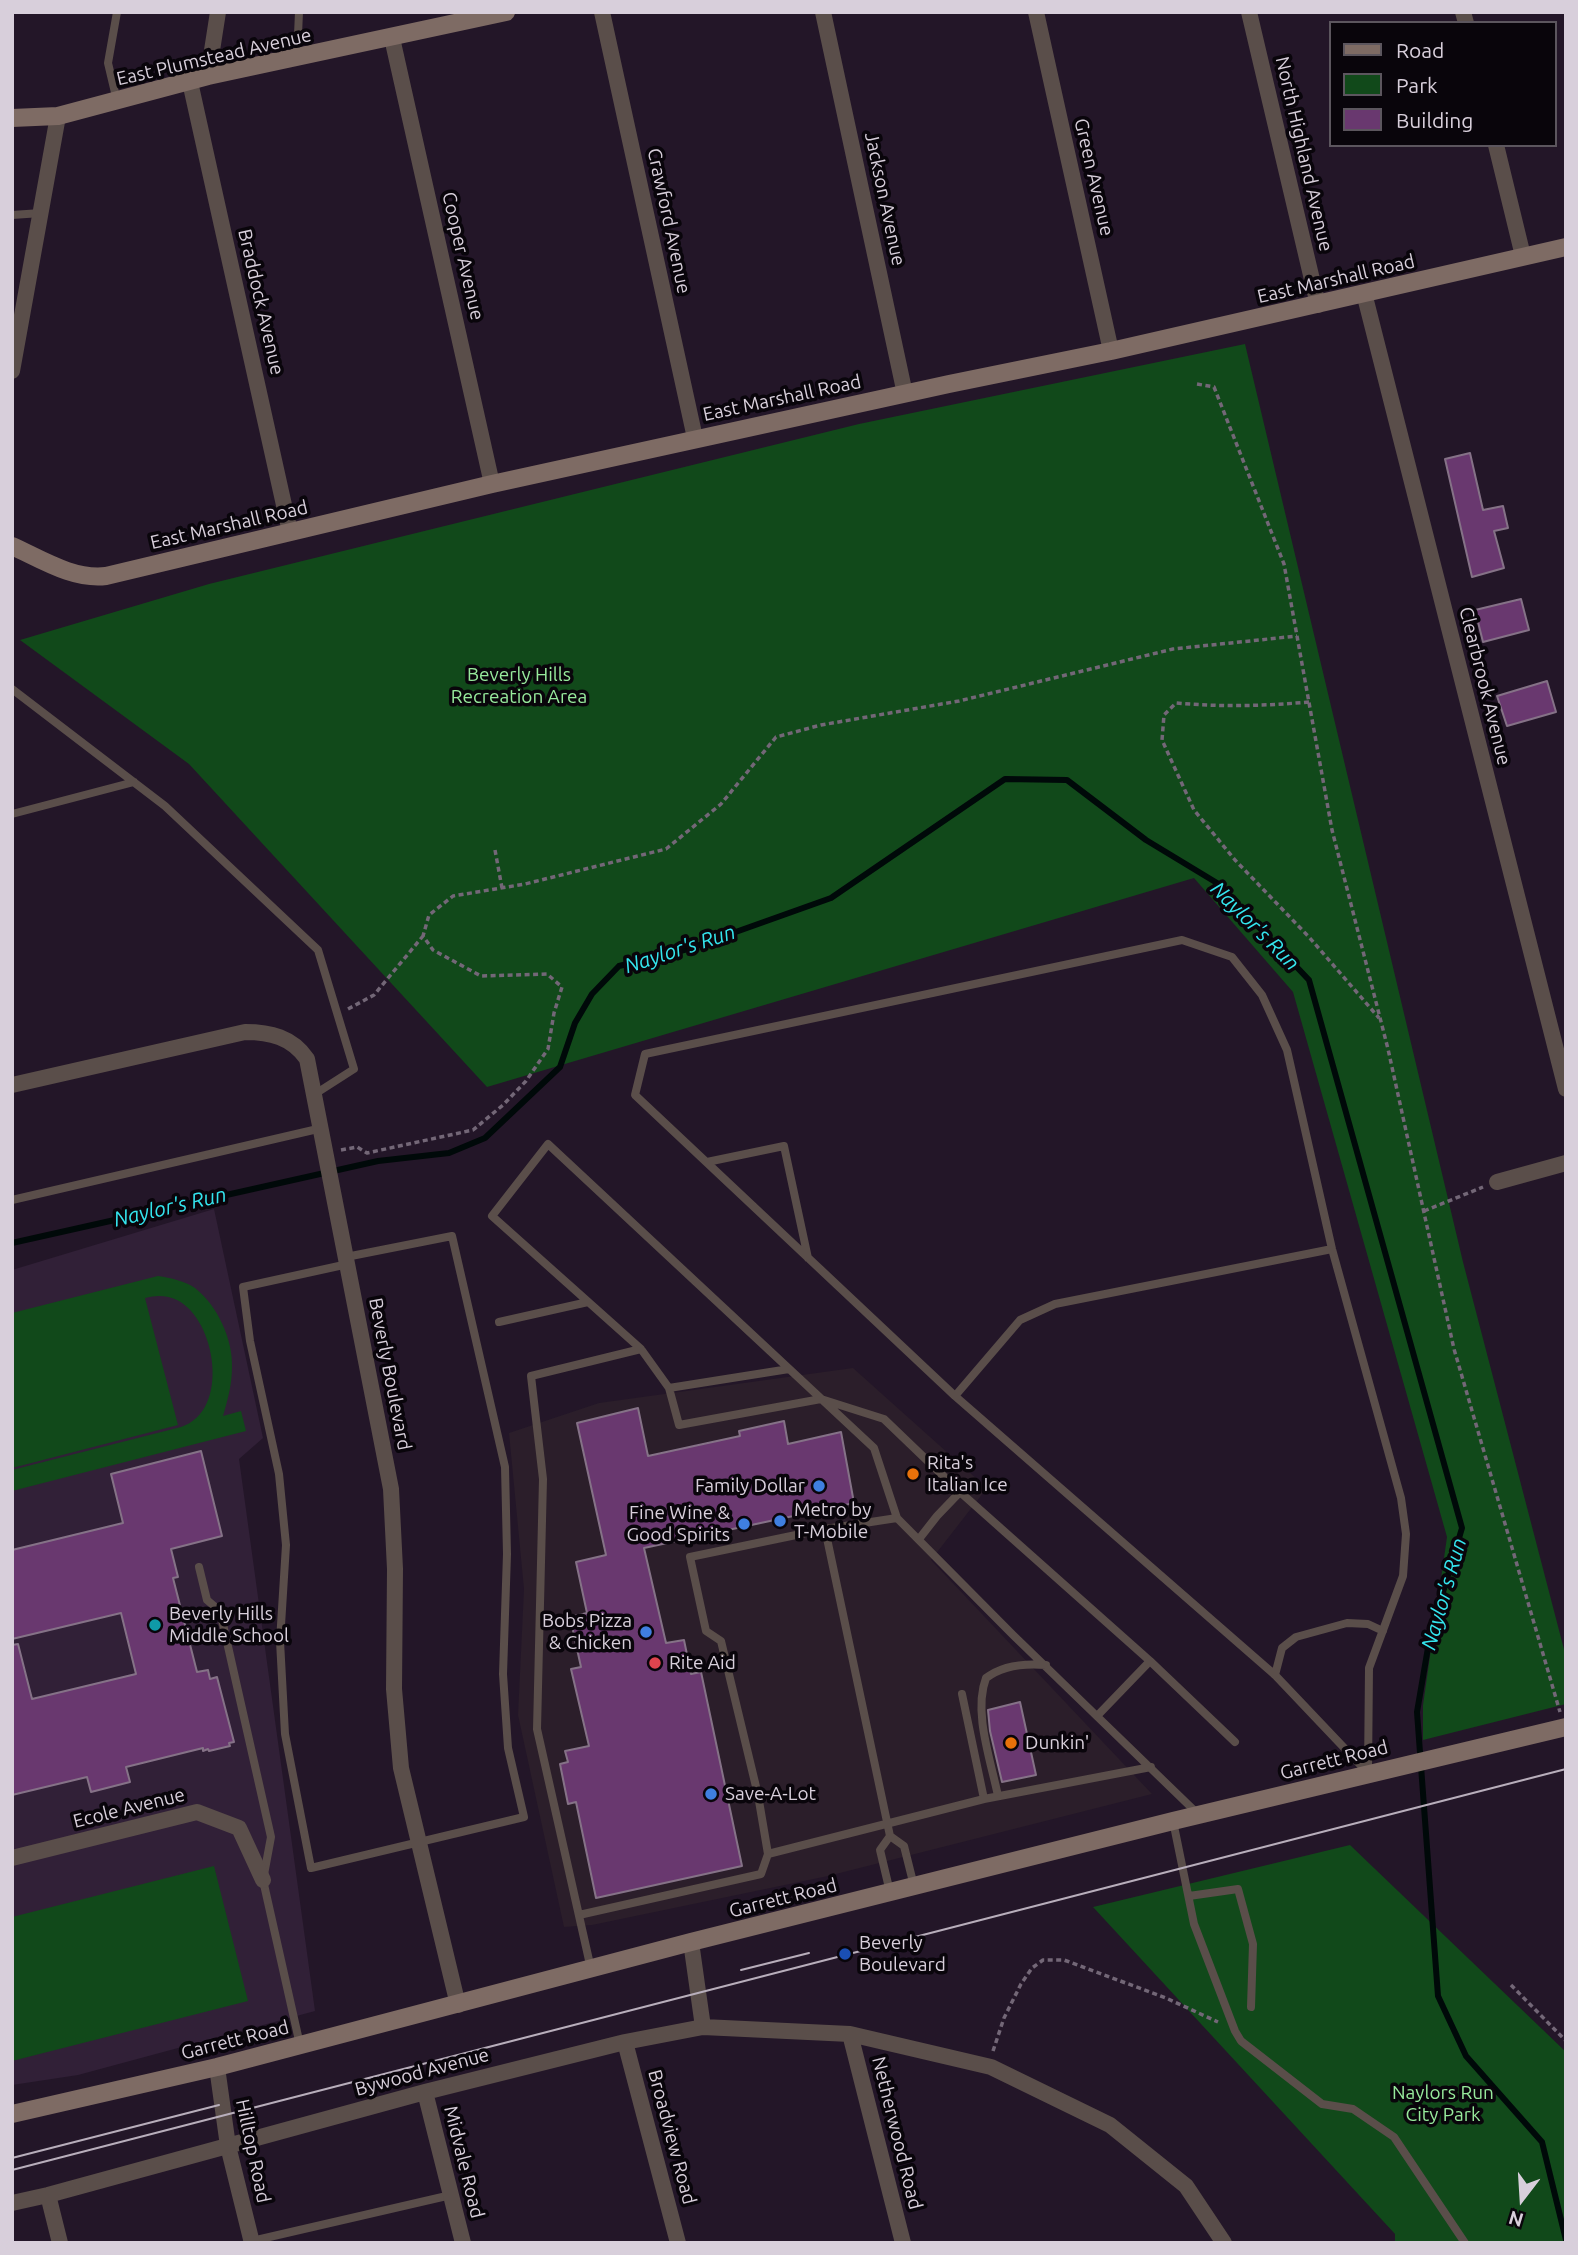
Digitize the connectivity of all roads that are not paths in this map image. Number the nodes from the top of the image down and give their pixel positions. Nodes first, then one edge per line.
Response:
1 (117, 12) edge
2 (218, 12) edge
3 (299, 12) edge
4 (506, 12) edge
5 (602, 12) edge
6 (823, 12) edge
7 (1036, 12) edge
8 (1249, 12) edge
9 (392, 38) junction
10 (297, 58) junction
11 (208, 76) junction
12 (190, 82) junction
13 (117, 101) junction
14 (58, 116) junction
15 (12, 118) edge
16 (1496, 147) edge
17 (41, 213) junction
18 (12, 215) edge
19 (1566, 247) edge
20 (1523, 256) junction
21 (1364, 293) junction
22 (1318, 305) junction
23 (1111, 351) junction
24 (12, 371) edge
25 (905, 394) junction
26 (695, 438) junction
27 (492, 484) junction
28 (290, 532) junction
29 (12, 546) edge
30 (12, 689) edge
31 (134, 782) junction
32 (12, 814) edge
33 (12, 1085) edge
34 (1566, 1089) edge
35 (315, 1094) junction
36 (322, 1128) junction
37 (707, 1163) junction
38 (1566, 1163) edge
39 (1497, 1182) road end
40 (12, 1200) edge
41 (1332, 1249) junction
42 (808, 1258) junction
43 (347, 1261) junction
44 (588, 1302) junction
45 (499, 1322) dead end
46 (641, 1349) junction
47 (789, 1369) junction
48 (668, 1388) junction
49 (955, 1396) junction
50 (821, 1399) junction
51 (960, 1492) junction
52 (897, 1518) junction
53 (825, 1528) junction
54 (919, 1539) junction
55 (198, 1567) dead end
56 (1383, 1632) junction
57 (1150, 1661) junction
58 (1046, 1665) junction
59 (1275, 1675) junction
60 (962, 1694) dead end
61 (1098, 1716) junction
62 (1565, 1727) edge
63 (1235, 1742) dead end
64 (1151, 1767) junction
65 (1368, 1773) junction
66 (998, 1796) junction
67 (984, 1799) junction
68 (1199, 1815) junction
69 (1173, 1821) junction
70 (888, 1822) junction
71 (890, 1836) junction
72 (419, 1842) junction
73 (768, 1854) junction
74 (12, 1858) edge
75 (263, 1880) junction
76 (914, 1886) junction
77 (890, 1892) junction
78 (1189, 1896) junction
79 (579, 1915) junction
80 (691, 1942) junction
81 (591, 1969) junction
82 (458, 2005) junction
83 (1251, 2007) dead end
84 (703, 2027) junction
85 (850, 2034) junction
86 (625, 2042) junction
87 (300, 2045) junction
88 (217, 2067) junction
89 (425, 2092) junction
90 (12, 2113) edge
91 (228, 2146) junction
92 (48, 2195) junction
93 (451, 2195) junction
94 (12, 2203) edge
95 (252, 2242) edge
96 (60, 2243) edge
97 (463, 2243) edge
98 (678, 2243) edge
99 (903, 2243) edge
100 (1224, 2243) edge
101 (1465, 2243) edge

1 - 13 lane
2 - 11 street
3 - 10 lane
4 - 9 main road, East Plumstead Avenue
5 - 26 street, Crawford Avenue
6 - 25 street, Jackson Avenue
7 - 23 street, Green Avenue
8 - 22 street, North Highland Avenue
9 - 10 main road, East Plumstead Avenue
9 - 27 street, Cooper Avenue
10 - 11 main road, East Plumstead Avenue
11 - 12 main road, East Plumstead Avenue
12 - 13 main road, East Plumstead Avenue
12 - 28 street, Braddock Avenue
13 - 14 main road, East Plumstead Avenue
14 - 15 main road, East Plumstead Avenue
14 - 17 street
16 - 20 street
17 - 18 lane
17 - 24 street
19 - 20 main road, East Marshall Road
20 - 21 main road, East Marshall Road
21 - 22 main road, East Marshall Road
21 - 34 street, Clearbrook Avenue
22 - 23 main road, East Marshall Road
23 - 25 main road, East Marshall Road
25 - 26 main road, East Marshall Road
26 - 27 main road, East Marshall Road
27 - 28 main road, East Marshall Road
28 - 29 main road, East Marshall Road
30 - 31 lane
31 - 32 lane
31 - 35 lane
33 - 35 street, Beverly Boulevard
35 - 36 street, Beverly Boulevard
36 - 40 lane
36 - 43 street, Beverly Boulevard
37 - 41 lane
37 - 42 lane
37 - 42 lane
38 - 39 street
41 - 49 lane
41 - 56 lane
42 - 49 lane
43 - 72 street, Beverly Boulevard
43 - 72 lane
43 - 72 lane
44 - 45 lane
44 - 46 lane
44 - 47 lane
46 - 48 lane
46 - 79 lane
47 - 48 lane
47 - 50 lane
48 - 50 lane
49 - 59 lane
50 - 51 lane
50 - 52 lane
51 - 54 lane
51 - 57 lane
52 - 53 lane
52 - 54 lane
53 - 70 lane
53 - 73 lane
54 - 58 lane
55 - 75 lane
56 - 59 lane
56 - 65 lane
57 - 61 lane
57 - 63 lane
58 - 61 lane
58 - 66 lane
59 - 65 lane
60 - 67 lane
61 - 64 lane
62 - 65 main road, Garrett Road
64 - 66 lane
64 - 68 lane
65 - 68 main road, Garrett Road
66 - 67 lane
67 - 70 lane
68 - 69 main road, Garrett Road
69 - 76 main road, Garrett Road
69 - 78 lane
70 - 71 lane
70 - 73 lane
71 - 76 lane
71 - 77 lane
72 - 82 street, Beverly Boulevard
73 - 79 lane
74 - 75 street, Ecole Avenue
75 - 87 lane
76 - 77 main road, Garrett Road
77 - 80 main road, Garrett Road
78 - 83 lane
78 - 101 lane
79 - 81 lane
80 - 81 main road, Garrett Road
80 - 84 street
81 - 82 main road, Garrett Road
82 - 87 main road, Garrett Road
84 - 85 street, Bywood Avenue
84 - 86 street, Bywood Avenue
85 - 99 street, Netherwood Road
85 - 100 street
86 - 89 street, Bywood Avenue
86 - 98 street, Broadview Road
87 - 88 main road, Garrett Road
88 - 90 main road, Garrett Road
88 - 91 street, Hilltop Road
89 - 91 street, Bywood Avenue
89 - 93 street, Midvale Road
91 - 92 street, Bywood Avenue
91 - 95 street, Hilltop Road
92 - 94 street, Bywood Avenue
92 - 96 street
93 - 95 lane
93 - 97 street, Midvale Road

